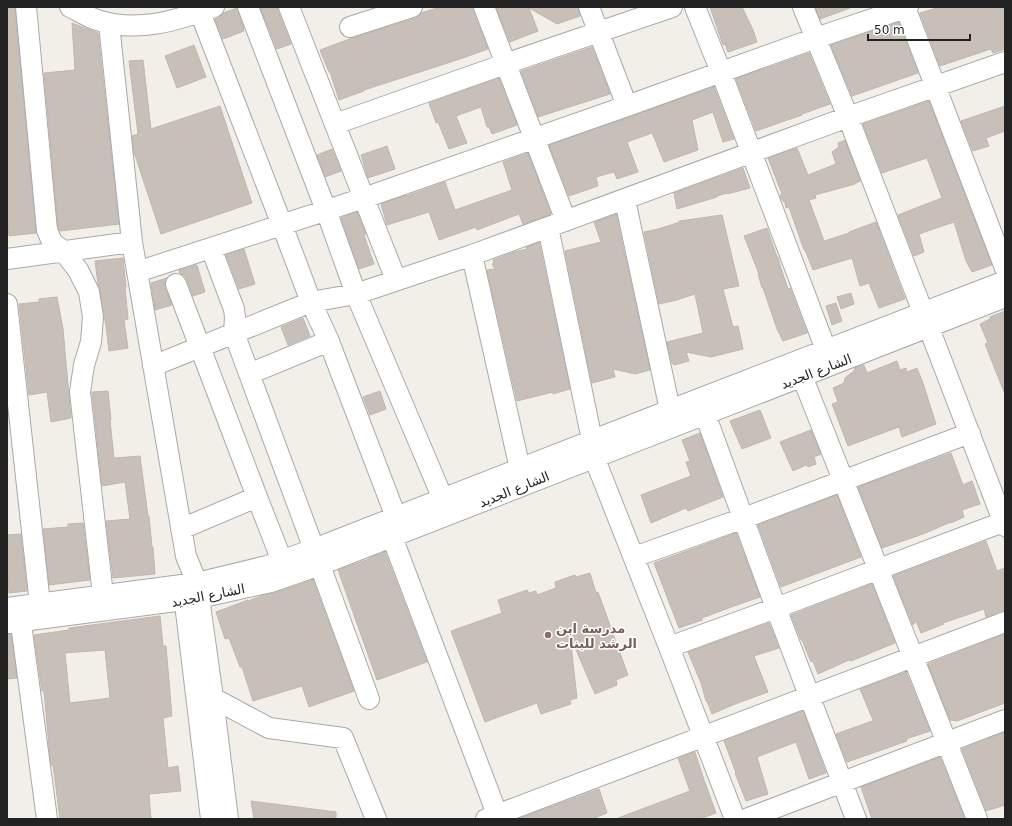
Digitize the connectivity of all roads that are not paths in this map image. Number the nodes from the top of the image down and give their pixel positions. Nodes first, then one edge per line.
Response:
1 (26, 7) edge
2 (70, 7) edge
3 (248, 7) edge
4 (289, 7) edge
5 (412, 7) edge
6 (484, 7) edge
7 (589, 7) edge
8 (672, 7) edge
9 (695, 7) edge
10 (803, 7) edge
11 (906, 7) edge
12 (207, 9) edge
13 (109, 24) junction
14 (350, 27) dead end
15 (599, 32) junction
16 (816, 38) junction
17 (1005, 62) edge
18 (505, 64) junction
19 (721, 72) junction
20 (936, 87) junction
21 (627, 106) junction
22 (848, 118) junction
23 (335, 124) junction
24 (534, 138) junction
25 (752, 153) junction
26 (364, 198) junction
27 (625, 200) junction
28 (326, 210) junction
29 (557, 224) junction
30 (282, 225) junction
31 (132, 242) junction
32 (211, 248) junction
33 (63, 251) junction
34 (472, 255) junction
35 (7, 259) edge
36 (1005, 268) edge
37 (137, 272) junction
38 (396, 280) junction
39 (1005, 281) edge
40 (176, 284) dead end
41 (356, 294) junction
42 (1005, 297) edge
43 (311, 302) junction
44 (7, 304) edge
45 (926, 320) junction
46 (234, 333) junction
47 (329, 341) junction
48 (199, 347) junction
49 (826, 350) junction
50 (153, 366) junction
51 (249, 374) junction
52 (802, 376) junction
53 (670, 410) junction
54 (705, 414) junction
55 (970, 433) junction
56 (593, 449) junction
57 (520, 469) junction
58 (843, 481) junction
59 (257, 497) junction
60 (443, 499) junction
61 (396, 517) junction
62 (744, 518) junction
63 (1004, 524) edge
64 (181, 529) junction
65 (392, 537) junction
66 (317, 557) junction
67 (634, 558) junction
68 (282, 561) junction
69 (878, 569) junction
70 (190, 592) junction
71 (103, 595) junction
72 (40, 604) junction
73 (776, 608) junction
74 (14, 615) edge
75 (1005, 622) edge
76 (669, 647) junction
77 (913, 657) junction
78 (809, 696) junction
79 (213, 698) junction
80 (369, 699) dead end
81 (1005, 720) edge
82 (703, 736) junction
83 (947, 742) junction
84 (842, 782) junction
85 (491, 817) edge
86 (47, 819) edge
87 (211, 819) edge
88 (228, 819) edge
89 (376, 819) edge
90 (735, 819) edge
91 (746, 819) edge
92 (856, 819) edge
93 (977, 819) edge

1 - 33 street
2 - 13 street
3 - 28 street
4 - 23 street
5 - 14 street
6 - 18 street
7 - 15 street
8 - 15 street
9 - 19 street
10 - 16 street
11 - 16 street
11 - 20 street
12 - 13 street
12 - 30 street
13 - 31 street
15 - 18 street
15 - 21 street
16 - 19 street
16 - 22 street
17 - 20 street
18 - 23 street
18 - 24 street
19 - 21 street
19 - 25 street
20 - 22 street
20 - 36 street
21 - 24 street
22 - 25 street
22 - 45 street
23 - 26 street
24 - 26 street
24 - 29 street
25 - 27 street
25 - 49 street
26 - 28 street
26 - 38 street
27 - 29 street
27 - 53 street
28 - 30 street
28 - 41 street
29 - 34 street
29 - 56 street
30 - 32 street
30 - 43 street
31 - 33 street
31 - 37 street
32 - 37 street
32 - 46 street
33 - 35 street
33 - 71 street
34 - 38 street
34 - 57 street
37 - 50 street
38 - 41 street
39 - 45 street, الشارع الجديد
40 - 48 street
41 - 43 street
41 - 60 street
42 - 45 street, الشارع الجديد
43 - 46 street
43 - 47 street
44 - 72 street
45 - 49 street, الشارع الجديد
45 - 52 street, الشارع الجديد
45 - 55 street
46 - 48 street
46 - 51 street
47 - 51 street
47 - 61 street
48 - 50 street
48 - 59 street
49 - 53 street, الشارع الجديد
50 - 64 street
51 - 66 street
52 - 54 street, الشارع الجديد
52 - 58 street
53 - 56 street, الشارع الجديد
54 - 56 street, الشارع الجديد
54 - 62 street
55 - 58 street
55 - 63 street
56 - 57 street, الشارع الجديد
56 - 65 street, الشارع الجديد
56 - 67 street
57 - 60 street, الشارع الجديد
58 - 62 street
58 - 69 street
59 - 64 street
59 - 68 street
60 - 61 street, الشارع الجديد
61 - 66 street, الشارع الجديد
62 - 67 street
62 - 73 street
63 - 69 street
64 - 70 street
65 - 66 street, الشارع الجديد
65 - 85 street
66 - 68 street, الشارع الجديد
66 - 70 street, الشارع الجديد
66 - 80 street
67 - 76 street
68 - 70 street, الشارع الجديد
69 - 73 street
69 - 77 street
70 - 71 street, الشارع الجديد
70 - 74 street, الشارع الجديد
70 - 79 street
70 - 87 street
71 - 72 street, الشارع الجديد
72 - 74 street, الشارع الجديد
73 - 76 street
73 - 78 street
74 - 86 street
75 - 77 street
76 - 82 street
77 - 78 street
77 - 83 street
78 - 82 street
78 - 84 street
79 - 88 street
79 - 89 street
81 - 83 street
82 - 85 street
82 - 90 street
83 - 84 street
83 - 93 street
84 - 91 street
84 - 92 street

